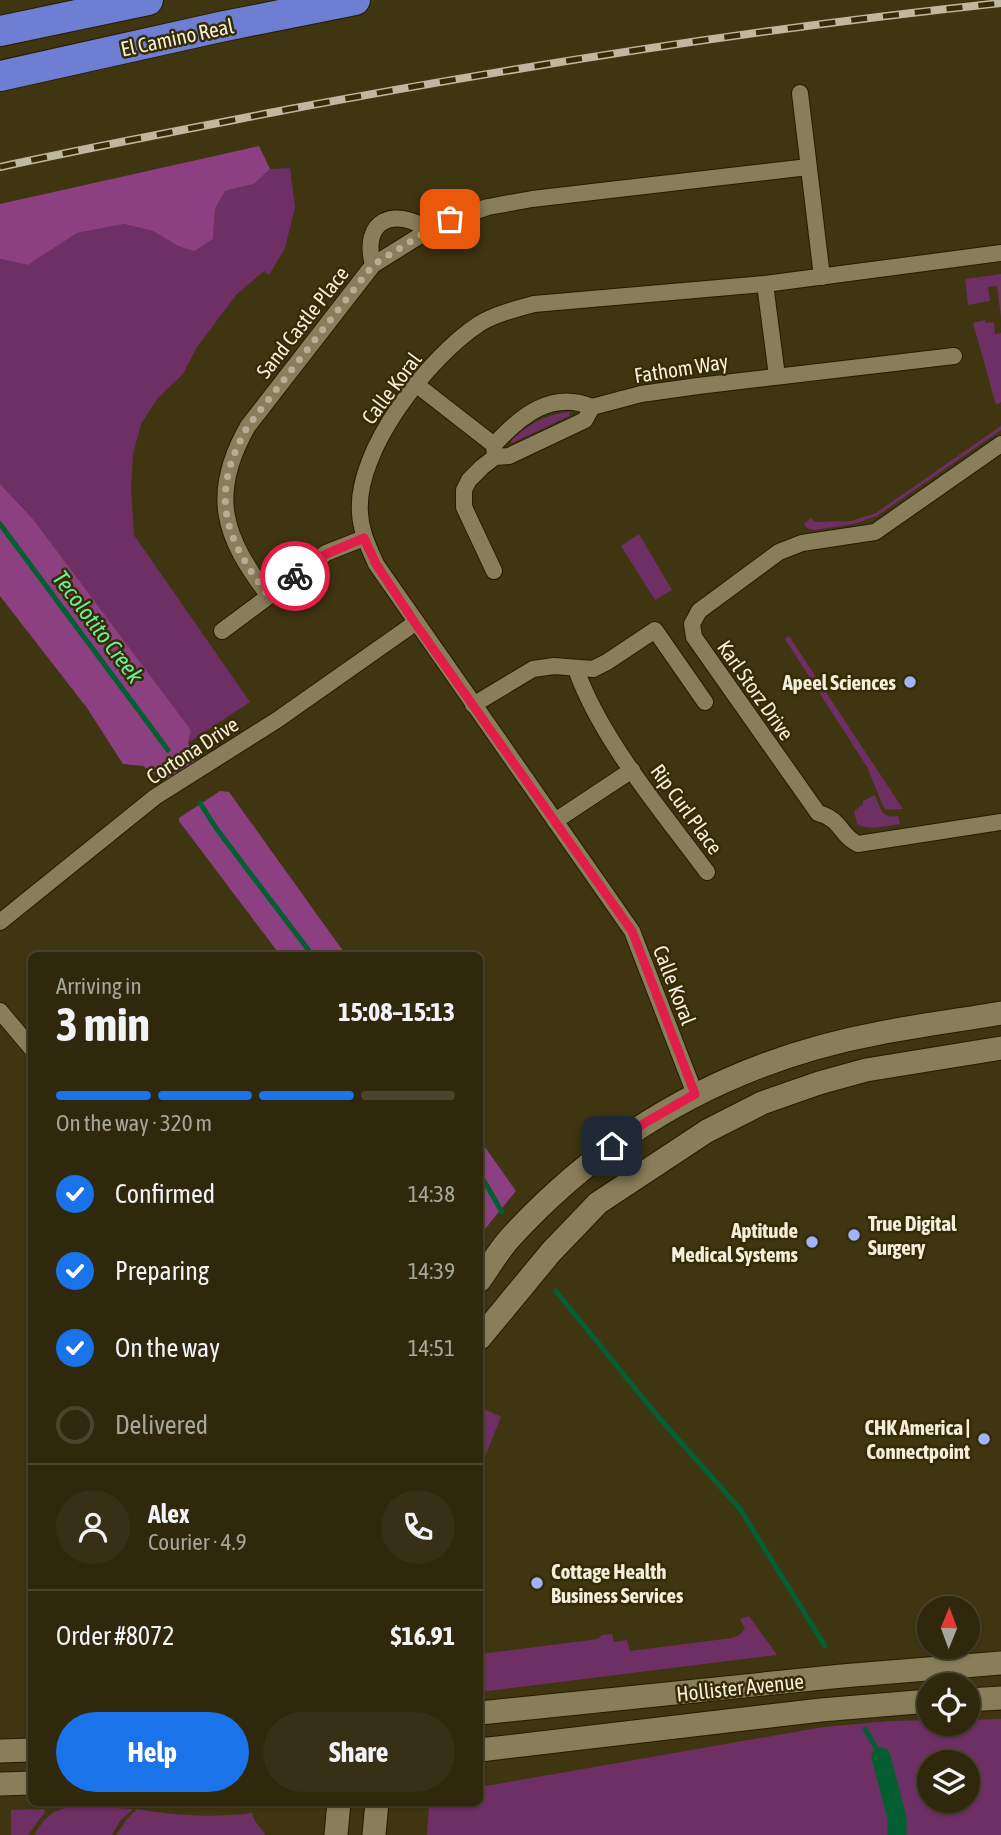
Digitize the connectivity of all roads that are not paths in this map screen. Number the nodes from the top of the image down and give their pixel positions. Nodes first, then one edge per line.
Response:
1 (148, 0) edge
2 (355, 0) edge
3 (0, 31) edge
4 (0, 76) edge
5 (800, 93) dead end
6 (808, 167) junction
7 (429, 230) junction
8 (1001, 253) edge
9 (373, 265) junction
10 (822, 277) junction
11 (765, 284) junction
12 (954, 356) dead end
13 (777, 376) junction
14 (417, 386) junction
15 (592, 407) junction
16 (1001, 444) edge
17 (494, 451) junction
18 (364, 538) junction
19 (494, 571) dead end
20 (269, 596) junction
21 (415, 623) junction
22 (222, 631) dead end
23 (576, 669) junction
24 (705, 702) dead end
25 (473, 705) junction
26 (632, 770) junction
27 (555, 821) junction
28 (1001, 822) edge
29 (707, 872) dead end
30 (0, 922) edge
31 (0, 1010) edge
32 (1001, 1013) edge
33 (28, 1044) edge
34 (1001, 1048) edge
35 (695, 1094) junction
36 (486, 1271) edge
37 (483, 1334) edge
38 (1001, 1663) edge
39 (1001, 1698) edge
40 (980, 1699) edge
41 (917, 1702) edge
42 (483, 1713) edge
43 (28, 1750) edge
44 (0, 1751) edge
45 (483, 1751) edge
46 (28, 1783) edge
47 (0, 1784) edge
48 (338, 1806) edge
49 (377, 1806) edge
50 (336, 1835) edge
51 (374, 1835) edge

1 - 3 highway, El Camino Real
2 - 4 highway, El Camino Real
5 - 6 street
6 - 7 street, Sand Castle Place
6 - 10 street
7 - 9 street, Sand Castle Place
7 - 9 street
8 - 10 street, Calle Koral
9 - 20 street, Sand Castle Place
10 - 11 street, Calle Koral
11 - 13 street
11 - 14 street, Calle Koral
12 - 13 street, Fathom Way
13 - 15 street, Fathom Way
14 - 17 street
14 - 18 street, Calle Koral
15 - 17 street, Fathom Way
15 - 17 street, Fathom Way
16 - 28 street, Karl Storz Drive
17 - 19 street, Fathom Way
18 - 20 street
18 - 21 street, Calle Koral
20 - 22 street
21 - 25 street, Calle Koral
21 - 30 street, Cortona Drive
23 - 24 street
23 - 25 street
23 - 26 street, Rip Curl Place
25 - 27 street, Calle Koral
26 - 27 street, Rip Curl Place
26 - 29 street, Rip Curl Place
27 - 35 street, Calle Koral
31 - 33 street
32 - 35 main road
34 - 37 main road
35 - 36 main road
38 - 42 main road, Hollister Avenue
39 - 40 main road
41 - 45 main road, Hollister Avenue
43 - 44 main road
46 - 47 main road
48 - 50 main road
49 - 51 main road

